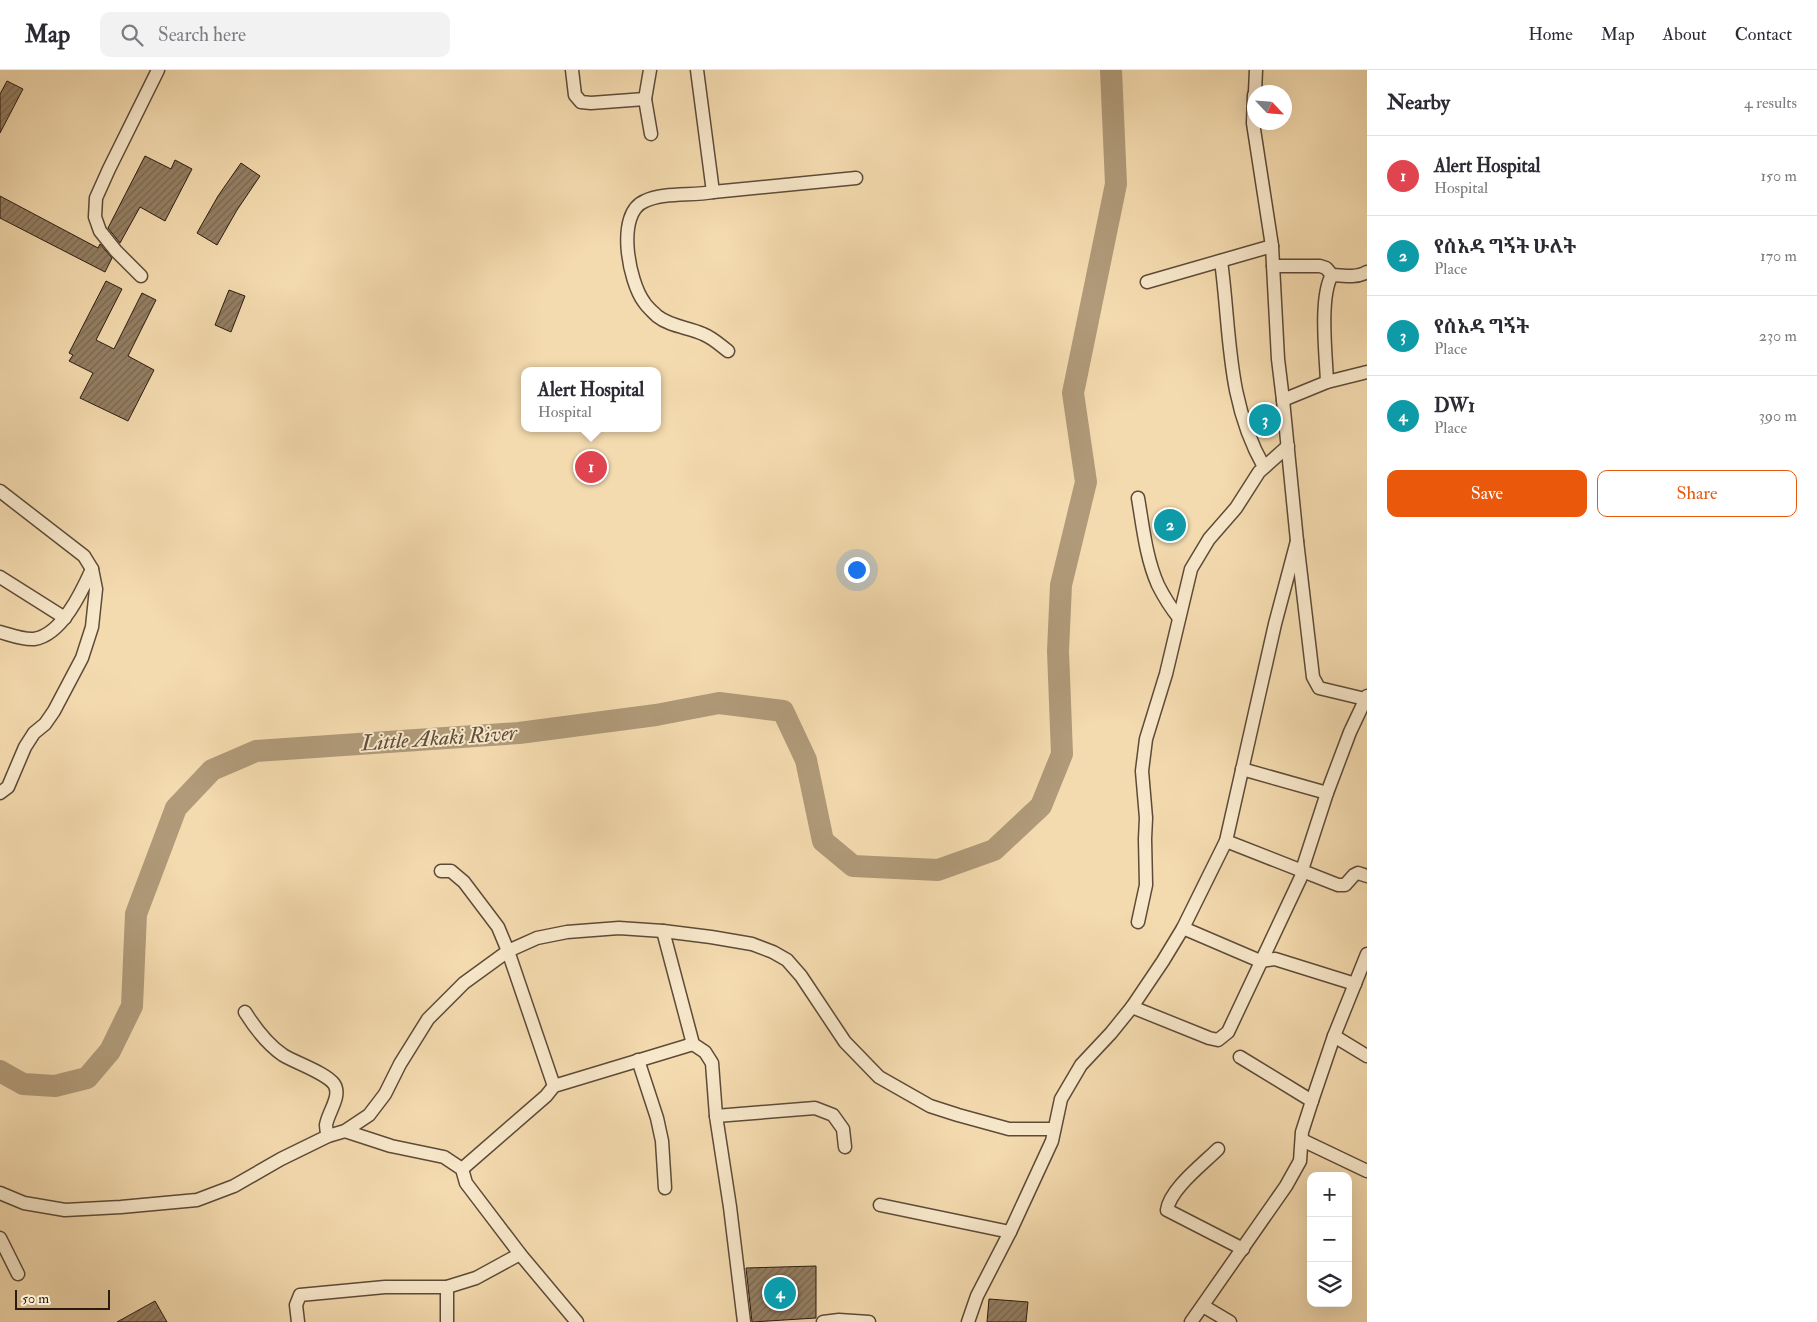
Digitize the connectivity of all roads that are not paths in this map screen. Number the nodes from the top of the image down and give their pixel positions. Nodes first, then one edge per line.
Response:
1 (158, 70) edge
2 (572, 70) edge
3 (650, 70) edge
4 (697, 70) edge
5 (1256, 70) edge
6 (1255, 85) edge
7 (645, 98) junction
8 (1253, 130) edge
9 (651, 134) dead end
10 (856, 178) dead end
11 (713, 192) junction
12 (1272, 246) junction
13 (1222, 260) junction
14 (1273, 266) junction
15 (1367, 272) edge
16 (1332, 275) junction
17 (141, 276) dead end
18 (1147, 282) dead end
19 (728, 352) dead end
20 (1367, 372) edge
21 (1327, 382) junction
22 (1283, 400) junction
23 (1288, 446) junction
24 (1264, 467) junction
25 (0, 491) edge
26 (1138, 498) dead end
27 (1297, 541) junction
28 (92, 569) junction
29 (0, 577) edge
30 (65, 618) junction
31 (1179, 618) junction
32 (0, 632) edge
33 (1366, 697) edge
34 (1242, 769) junction
35 (0, 793) edge
36 (1327, 793) junction
37 (1226, 841) junction
38 (1302, 870) junction
39 (441, 871) dead end
40 (1367, 876) edge
41 (1138, 922) dead end
42 (1183, 928) junction
43 (663, 931) junction
44 (508, 951) junction
45 (1367, 954) edge
46 (1260, 961) junction
47 (1355, 984) junction
48 (1132, 1007) junction
49 (244, 1012) dead end
50 (1334, 1036) junction
51 (693, 1044) junction
52 (1367, 1056) edge
53 (1240, 1057) dead end
54 (638, 1060) junction
55 (554, 1086) junction
56 (1312, 1101) junction
57 (716, 1116) junction
58 (1054, 1129) junction
59 (346, 1131) junction
60 (328, 1136) junction
61 (1302, 1140) junction
62 (846, 1147) dead end
63 (1218, 1150) dead end
64 (462, 1169) junction
65 (1367, 1171) edge
66 (665, 1188) dead end
67 (0, 1193) edge
68 (880, 1205) dead end
69 (1010, 1232) junction
70 (0, 1238) edge
71 (1243, 1249) junction
72 (520, 1254) junction
73 (18, 1274) dead end
74 (447, 1287) junction
75 (1203, 1306) junction
76 (298, 1322) edge
77 (447, 1322) edge
78 (577, 1322) edge
79 (744, 1322) edge
80 (823, 1322) edge
81 (869, 1322) edge
82 (968, 1322) edge
83 (1191, 1322) edge
84 (1230, 1322) edge

1 - 17 street
2 - 7 street
3 - 7 street
4 - 11 street
5 - 6 street
7 - 9 street
8 - 12 street
10 - 11 street
11 - 19 street
12 - 13 street
12 - 14 street
13 - 18 street
13 - 24 street
14 - 16 street
14 - 22 street
15 - 16 street
16 - 21 street
20 - 21 street
21 - 22 street
22 - 23 street
23 - 24 street
23 - 27 street
24 - 31 street
25 - 28 street
26 - 31 street
27 - 33 street
27 - 34 street
28 - 30 street
28 - 35 street
29 - 30 street
30 - 32 street
31 - 41 street
33 - 36 street
34 - 36 street
34 - 37 street
36 - 38 street
37 - 38 street
37 - 42 street
38 - 40 street
38 - 46 street
39 - 44 street
42 - 46 street
42 - 48 street
43 - 44 street
43 - 51 street
43 - 58 street
44 - 55 street
44 - 59 street
45 - 47 street
46 - 47 street
46 - 48 street
47 - 50 street
48 - 58 street
49 - 60 street
50 - 52 street
50 - 56 street
51 - 54 street
51 - 57 street
53 - 56 street
54 - 55 street
54 - 66 street
55 - 64 street
56 - 61 street
57 - 62 street
57 - 79 street
58 - 69 street
59 - 60 street
59 - 64 street
60 - 67 street
61 - 65 street
61 - 71 street
63 - 71 street
64 - 72 street
68 - 69 street
69 - 82 street
70 - 73 street
71 - 75 street
72 - 74 street
72 - 78 street
74 - 76 street
74 - 77 street
75 - 83 street
75 - 84 street
80 - 81 street

